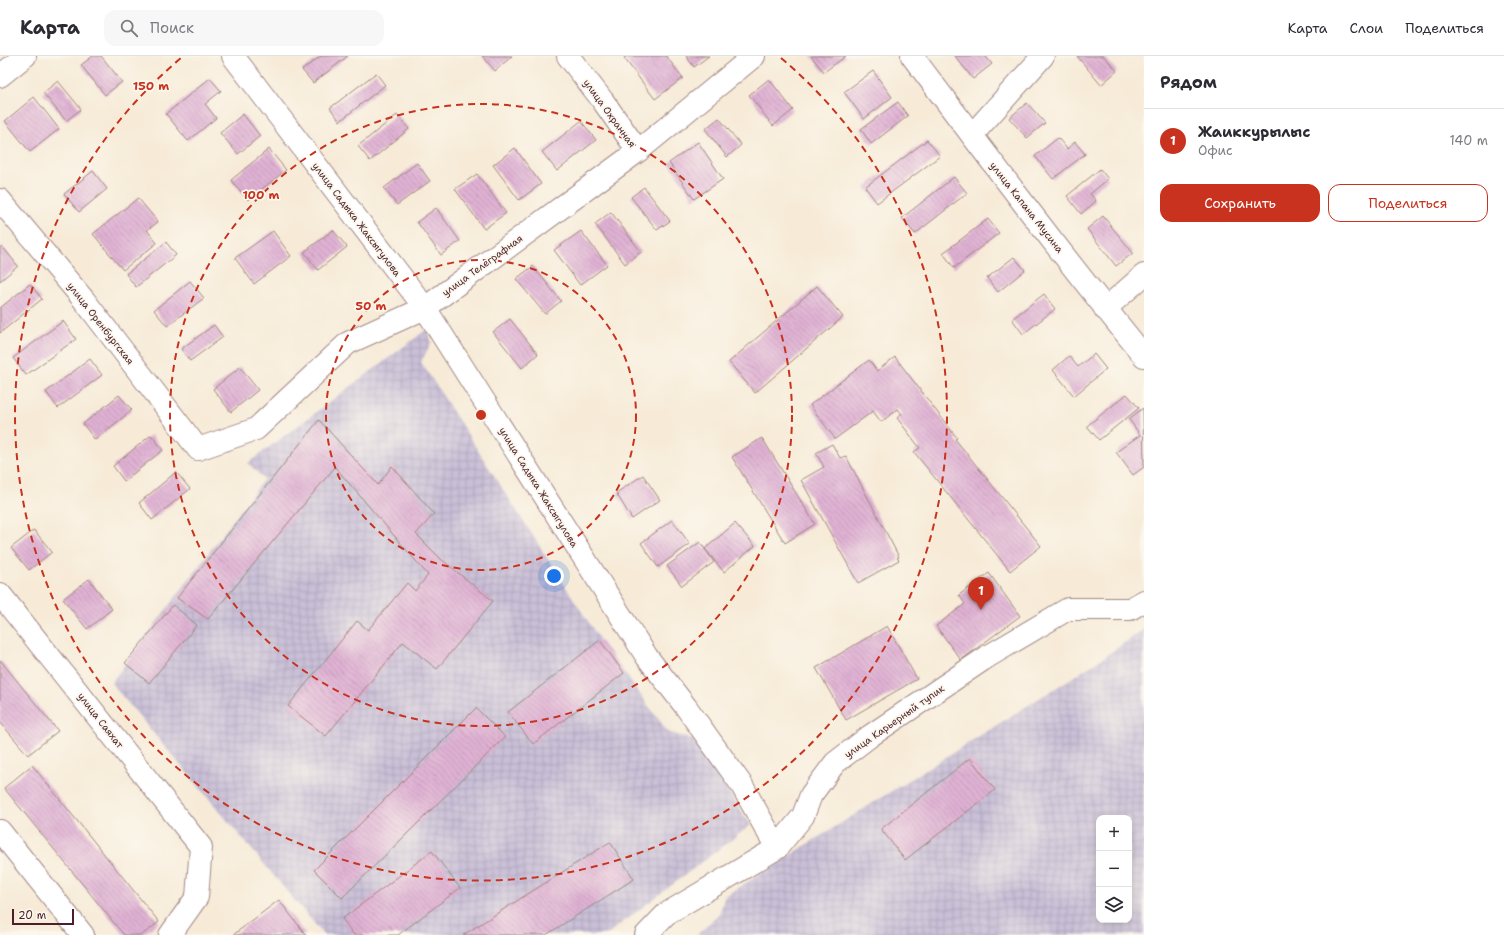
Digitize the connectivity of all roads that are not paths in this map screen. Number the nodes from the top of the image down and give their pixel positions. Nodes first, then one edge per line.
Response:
1 (25, 56) edge
2 (233, 56) edge
3 (568, 56) edge
4 (754, 56) edge
5 (912, 56) edge
6 (1043, 56) edge
7 (0, 76) edge
8 (972, 135) junction
9 (638, 151) junction
10 (0, 200) edge
11 (1144, 275) edge
12 (425, 308) junction
13 (1105, 309) junction
14 (1144, 356) edge
15 (198, 449) joint
16 (0, 594) edge
17 (1144, 601) edge
18 (0, 831) edge
19 (777, 848) junction
20 (84, 935) edge
21 (170, 935) edge
22 (646, 935) edge

1 - 7 street
2 - 12 street, улица Садыка Жаксыгулова
3 - 9 street, улица Охранная
4 - 9 street, улица Телеграфная
5 - 8 street, улица Капана Мусина
6 - 8 street
8 - 13 street, улица Капана Мусина
9 - 12 street, улица Телеграфная
10 - 15 street, улица Оренбургская
11 - 13 street
12 - 15 street, улица Телеграфная
12 - 19 street, улица Садыка Жаксыгулова
13 - 14 street, улица Капана Мусина
16 - 21 street, улица Саяхат
17 - 19 street, улица Карьерный тупик
18 - 20 street
19 - 22 street, улица Карьерный тупик

